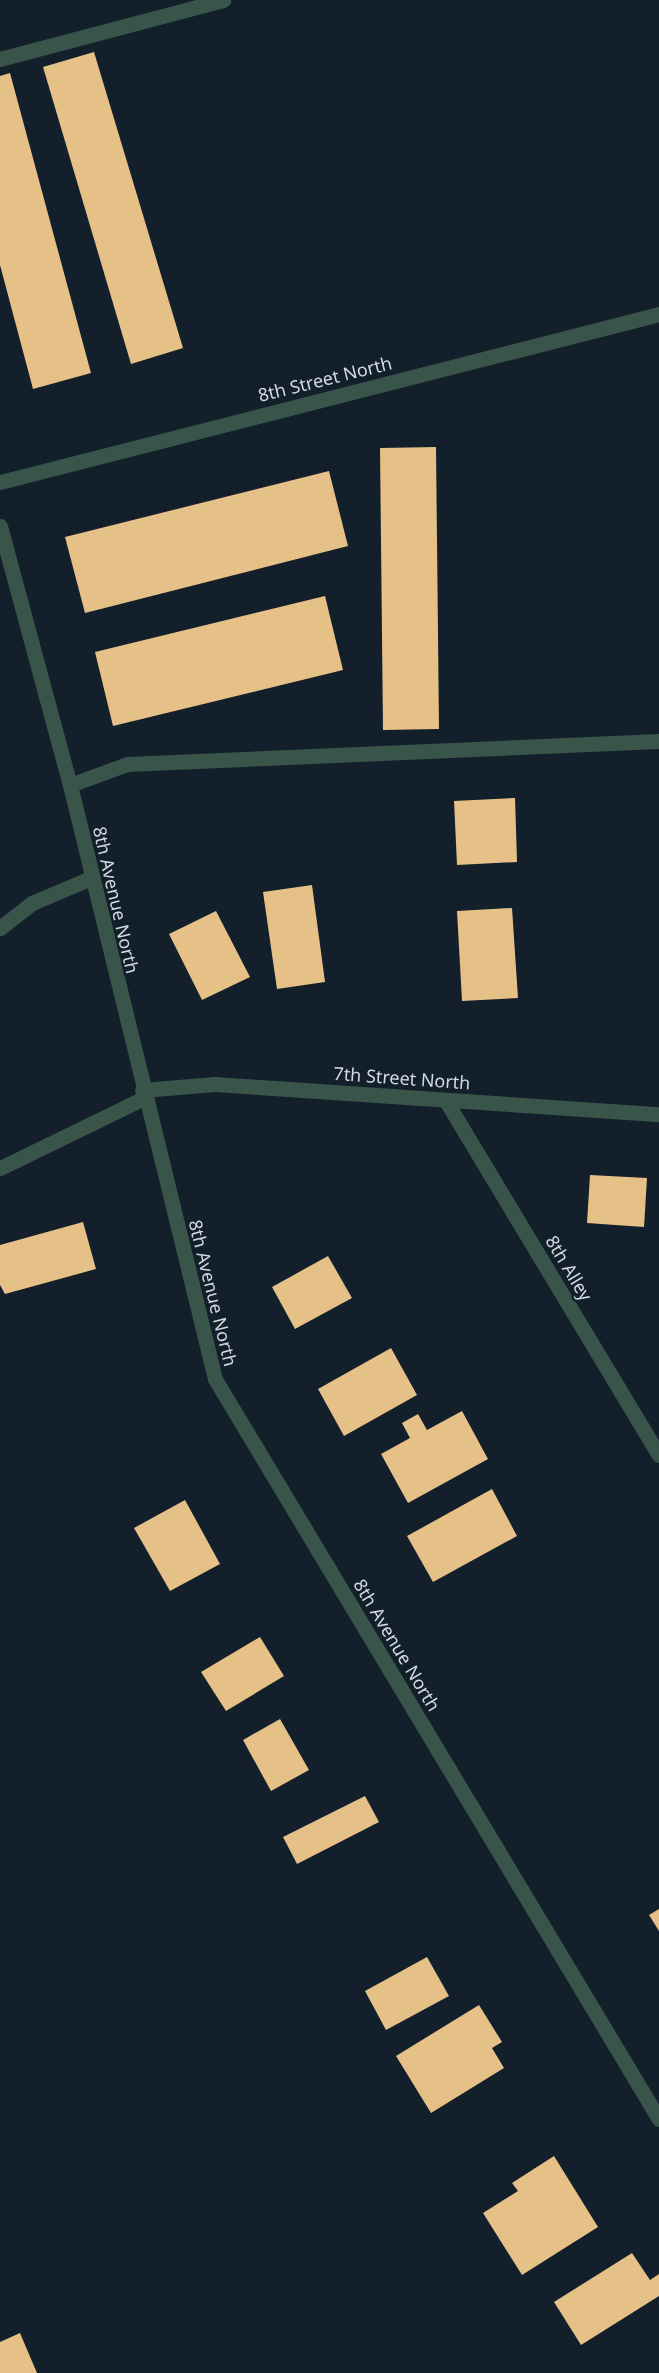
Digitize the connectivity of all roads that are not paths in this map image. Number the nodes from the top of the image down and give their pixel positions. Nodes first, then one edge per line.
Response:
1 (223, 0) edge
2 (0, 59) edge
3 (659, 314) edge
4 (0, 482) edge
5 (0, 526) edge
6 (659, 741) edge
7 (70, 785) junction
8 (91, 878) junction
9 (0, 928) edge
10 (143, 1094) junction
11 (446, 1101) junction
12 (659, 1114) edge
13 (0, 1168) edge
14 (659, 1456) edge
15 (659, 2119) edge

1 - 2 street
3 - 4 street, 8th Street North
5 - 7 street, 8th Avenue North
6 - 7 street
7 - 8 street, 8th Avenue North
8 - 9 street
8 - 10 street, 8th Avenue North
10 - 11 street, 7th Street North
10 - 13 street
10 - 15 street, 8th Avenue North
11 - 12 street, 7th Street North
11 - 14 street, 8th Alley

